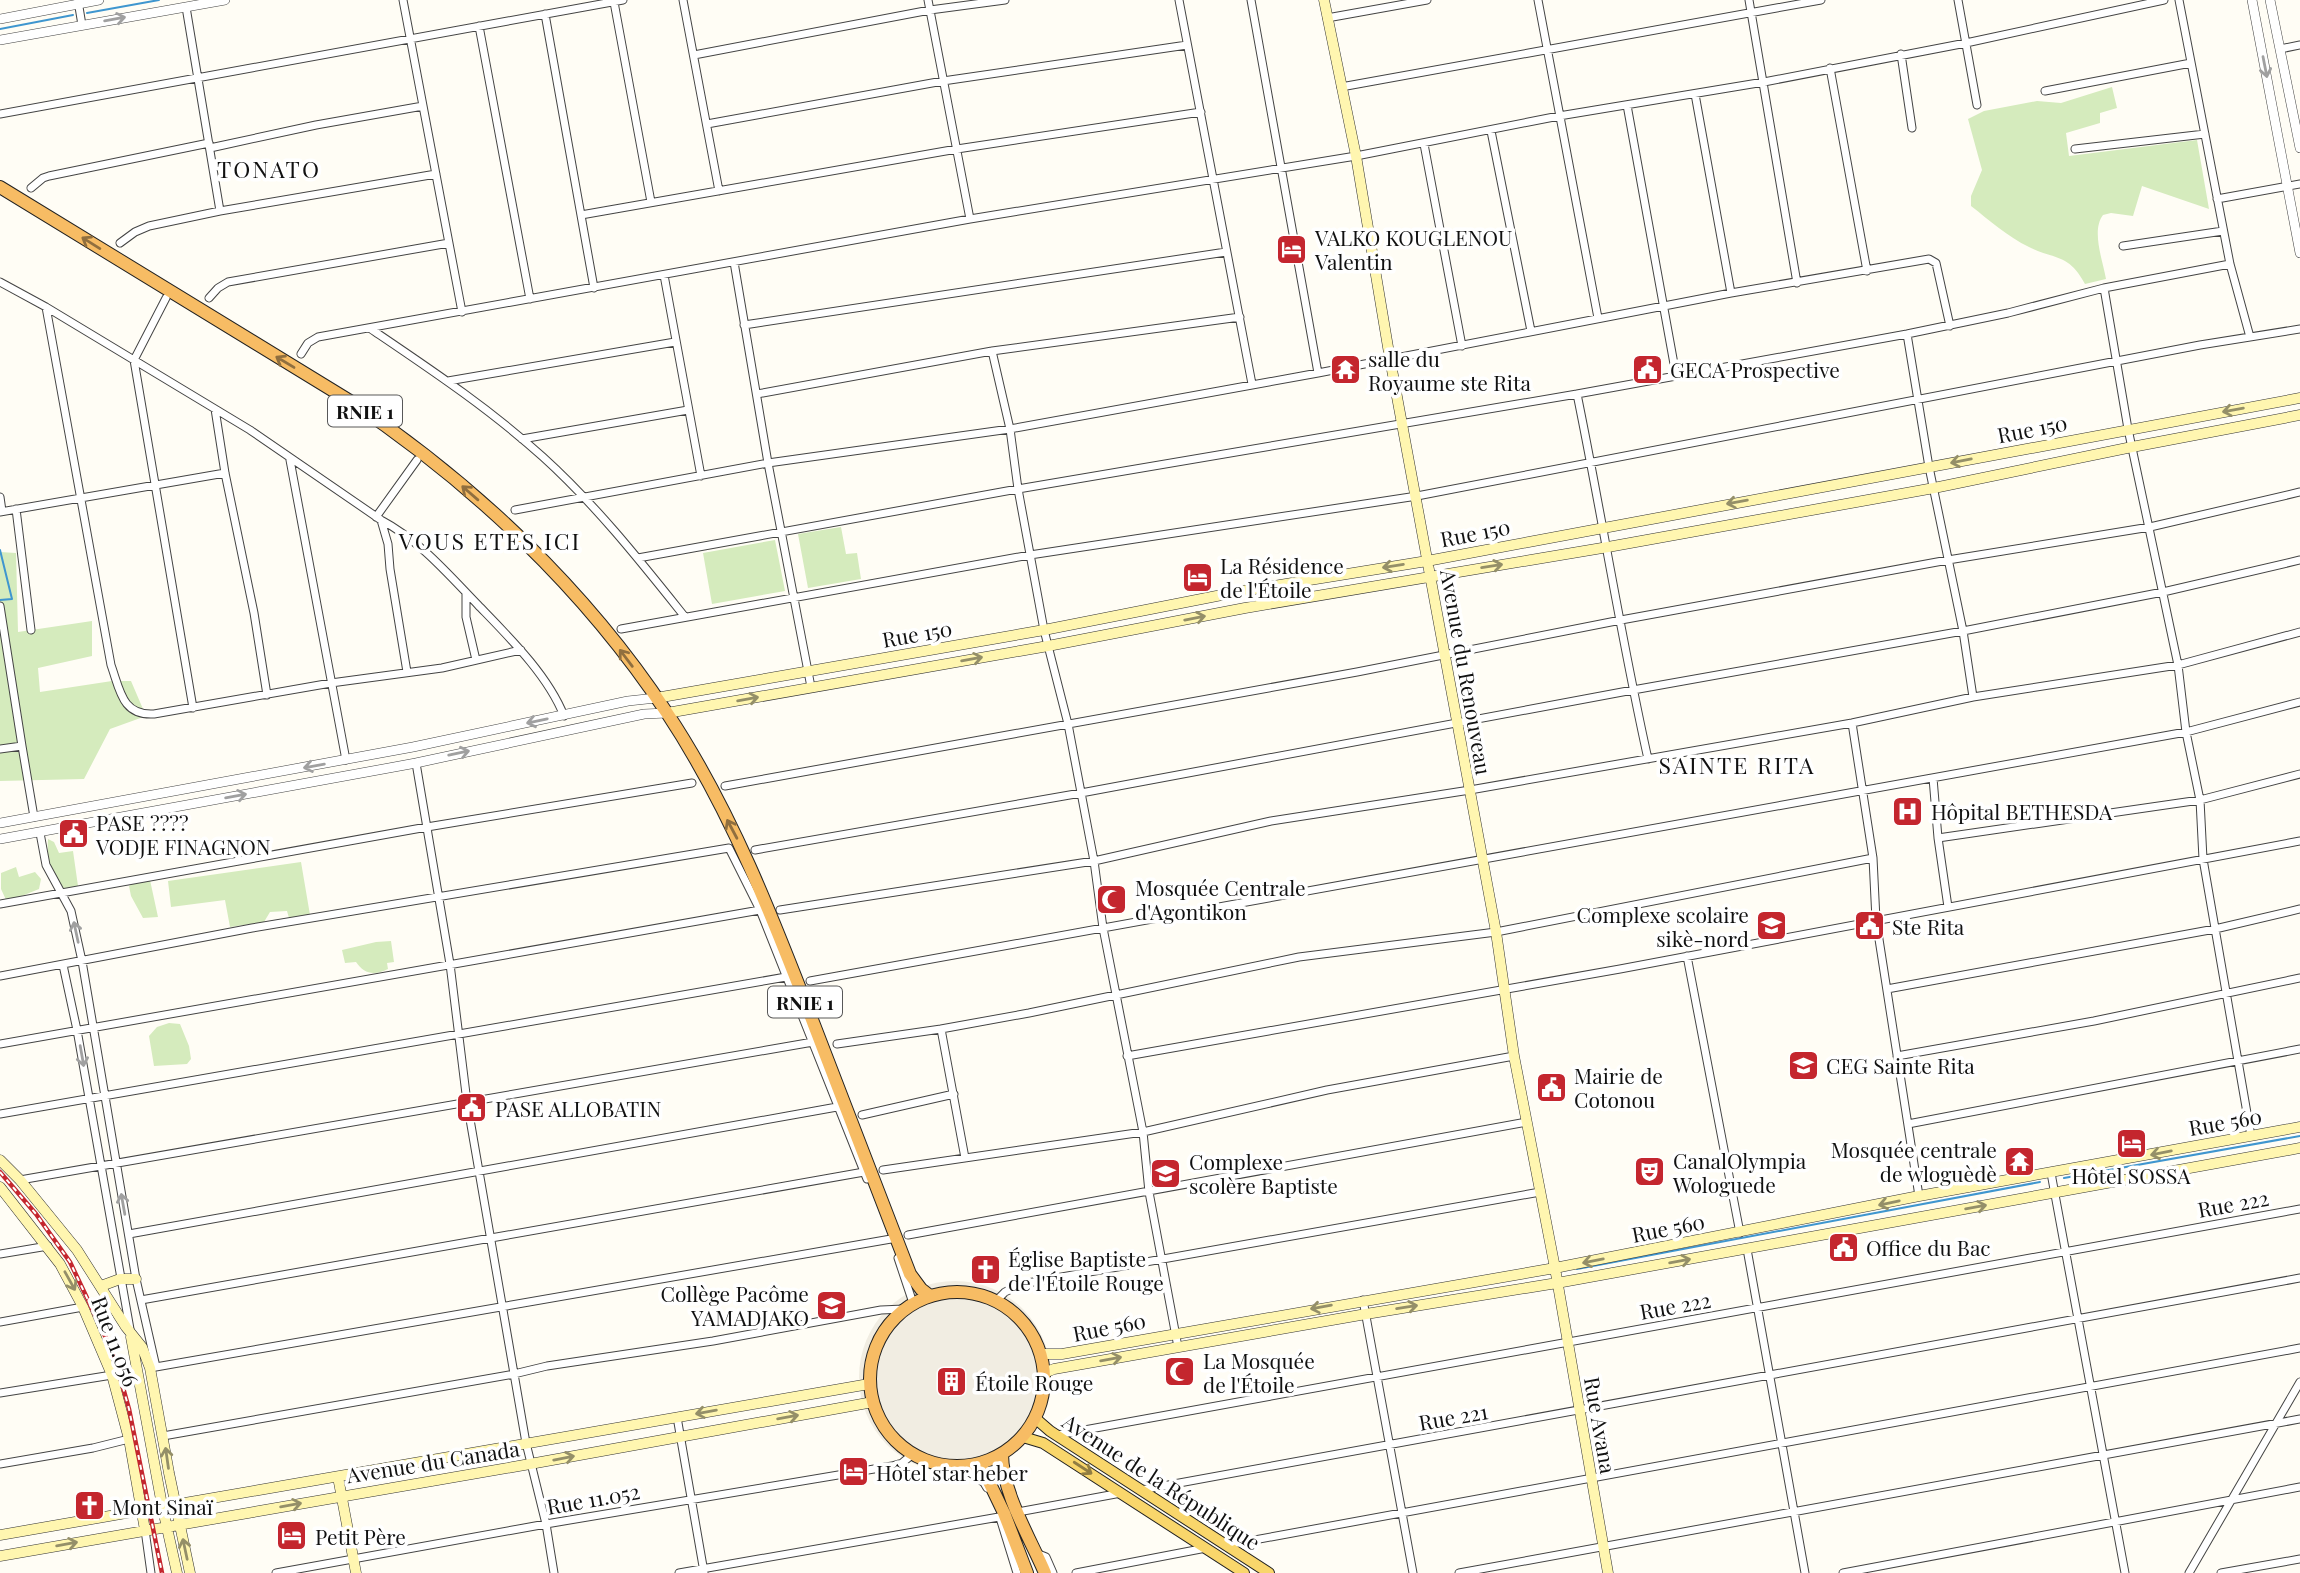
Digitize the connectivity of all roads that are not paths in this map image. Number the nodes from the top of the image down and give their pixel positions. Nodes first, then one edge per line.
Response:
1 (99, 0) edge
2 (225, 0) edge
3 (403, 0) edge
4 (683, 0) edge
5 (928, 0) edge
6 (1005, 0) edge
7 (1179, 0) edge
8 (1251, 0) edge
9 (1324, 0) edge
10 (1427, 0) edge
11 (1538, 0) edge
12 (1749, 0) edge
13 (1821, 0) edge
14 (1958, 0) edge
15 (2164, 0) edge
16 (2179, 0) edge
17 (2252, 0) edge
18 (2270, 0) edge
19 (619, 1) edge
20 (78, 2) edge
21 (186, 7) junction
22 (930, 10) junction
23 (1752, 13) junction
24 (545, 14) junction
25 (1326, 18) junction
26 (0, 19) edge
27 (82, 25) junction
28 (479, 26) junction
29 (410, 39) junction
30 (0, 40) edge
31 (1966, 43) junction
32 (1187, 45) junction
33 (2300, 45) edge
34 (2280, 49) junction
35 (1547, 50) junction
36 (1901, 54) junction
37 (694, 55) junction
38 (2191, 63) junction
39 (1830, 68) junction
40 (198, 78) junction
41 (943, 81) junction
42 (1764, 82) junction
43 (1341, 87) junction
44 (2045, 91) dead end
45 (1695, 94) junction
46 (1977, 104) dead end
47 (1627, 105) junction
48 (423, 106) junction
49 (2297, 112) edge
50 (1201, 113) junction
51 (0, 114) edge
52 (1559, 116) junction
53 (706, 124) junction
54 (1912, 128) dead end
55 (1491, 131) junction
56 (2205, 134) junction
57 (1424, 144) junction
58 (209, 146) junction
59 (2300, 148) edge
60 (957, 149) junction
61 (2075, 149) dead end
62 (1356, 156) junction
63 (1280, 168) junction
64 (436, 174) junction
65 (1214, 180) junction
66 (2300, 184) edge
67 (0, 187) edge
68 (2288, 187) junction
69 (31, 188) dead end
70 (719, 191) junction
71 (2217, 199) junction
72 (651, 202) junction
73 (220, 211) junction
74 (581, 215) junction
75 (971, 219) junction
76 (2223, 231) junction
77 (120, 243) dead end
78 (449, 243) junction
79 (2123, 246) dead end
80 (1226, 252) junction
81 (2300, 253) edge
82 (734, 262) junction
83 (2230, 264) junction
84 (1867, 271) junction
85 (664, 275) junction
86 (0, 282) edge
87 (1797, 283) junction
88 (594, 288) junction
89 (2104, 288) junction
90 (1731, 293) junction
91 (166, 298) dead end
92 (209, 298) dead end
93 (530, 299) junction
94 (1665, 306) junction
95 (46, 307) junction
96 (462, 312) junction
97 (1240, 317) junction
98 (1598, 318) junction
99 (744, 325) junction
100 (1950, 326) junction
101 (370, 329) junction
102 (2300, 329) edge
103 (1531, 331) junction
104 (1907, 334) junction
105 (2250, 337) junction
106 (675, 342) junction
107 (1462, 346) junction
108 (992, 351) junction
109 (300, 354) dead end
110 (1390, 359) junction
111 (134, 360) junction
112 (2117, 361) junction
113 (1318, 373) junction
114 (1676, 375) junction
115 (448, 381) junction
116 (1252, 384) junction
117 (757, 394) junction
118 (1577, 394) junction
119 (1919, 398) junction
120 (2300, 398) edge
121 (215, 409) junction
122 (688, 410) junction
123 (2300, 415) edge
124 (1403, 424) junction
125 (1010, 429) junction
126 (2128, 429) junction
127 (522, 439) junction
128 (2132, 447) junction
129 (290, 460) junction
130 (417, 460) dead end
131 (768, 463) junction
132 (1591, 463) junction
133 (1929, 467) junction
134 (225, 473) junction
135 (701, 475) junction
136 (155, 486) junction
137 (1934, 488) junction
138 (1018, 489) junction
139 (2300, 492) edge
140 (1417, 496) junction
141 (583, 497) junction
142 (0, 498) edge
143 (80, 498) junction
144 (16, 509) junction
145 (515, 510) dead end
146 (1, 511) edge
147 (378, 519) junction
148 (1602, 527) junction
149 (2150, 527) junction
150 (781, 532) junction
151 (1608, 547) junction
152 (1030, 555) junction
153 (638, 558) junction
154 (1948, 560) junction
155 (2300, 560) edge
156 (1427, 561) junction
157 (1430, 576) junction
158 (1242, 591) junction
159 (466, 593) junction
160 (2164, 593) junction
161 (794, 598) junction
162 (0, 608) edge
163 (1245, 608) junction
164 (685, 617) junction
165 (1621, 620) junction
166 (621, 629) dead end
167 (1044, 629) junction
168 (31, 630) dead end
169 (1963, 631) junction
170 (2300, 632) edge
171 (1048, 646) junction
172 (521, 650) junction
173 (1446, 654) junction
174 (476, 660) junction
175 (2178, 665) junction
176 (407, 672) junction
177 (808, 672) junction
178 (331, 683) junction
179 (811, 687) junction
180 (1633, 690) junction
181 (267, 695) junction
182 (1973, 697) junction
183 (656, 698) junction
184 (2300, 702) edge
185 (193, 708) junction
186 (667, 713) junction
187 (564, 716) junction
188 (1457, 722) junction
189 (1852, 723) junction
190 (1068, 724) junction
191 (2186, 732) junction
192 (22, 746) junction
193 (0, 749) edge
194 (1648, 759) junction
195 (346, 760) junction
196 (416, 763) junction
197 (2300, 774) edge
198 (1933, 778) junction
199 (692, 783) dead end
200 (725, 786) dead end
201 (1470, 790) junction
202 (1862, 792) junction
203 (1081, 793) junction
204 (2200, 800) junction
205 (34, 817) junction
206 (0, 823) edge
207 (427, 827) junction
208 (40, 832) junction
209 (1938, 838) junction
210 (0, 839) edge
211 (2300, 841) edge
212 (755, 850) dead end
213 (1873, 858) junction
214 (2203, 859) junction
215 (1482, 860) junction
216 (1094, 861) junction
217 (63, 893) junction
218 (439, 897) junction
219 (0, 904) edge
220 (1948, 906) junction
221 (761, 909) junction
222 (2300, 909) edge
223 (780, 910) dead end
224 (1876, 920) junction
225 (1103, 928) junction
226 (2215, 929) junction
227 (1496, 932) junction
228 (1687, 956) junction
229 (82, 961) junction
230 (450, 964) junction
231 (63, 965) junction
232 (0, 976) edge
233 (786, 977) junction
234 (2300, 978) edge
235 (810, 981) dead end
236 (1505, 989) junction
237 (1887, 989) junction
238 (2226, 994) junction
239 (1117, 996) junction
240 (93, 1028) junction
241 (941, 1029) junction
242 (78, 1030) junction
243 (457, 1033) junction
244 (813, 1042) junction
245 (0, 1044) edge
246 (837, 1044) dead end
247 (2300, 1049) edge
248 (1127, 1056) junction
249 (1514, 1056) junction
250 (1897, 1056) junction
251 (2238, 1061) junction
252 (954, 1094) junction
253 (105, 1096) junction
254 (89, 1099) junction
255 (467, 1102) junction
256 (837, 1107) junction
257 (0, 1114) edge
258 (862, 1115) dead end
259 (1527, 1122) junction
260 (1908, 1124) junction
261 (2300, 1127) edge
262 (1143, 1132) junction
263 (2250, 1136) junction
264 (2300, 1148) edge
265 (965, 1158) junction
266 (0, 1160) edge
267 (116, 1163) junction
268 (101, 1166) junction
269 (883, 1170) dead end
270 (479, 1171) junction
271 (864, 1172) junction
272 (2051, 1173) junction
273 (20, 1180) junction
274 (0, 1187) edge
275 (1149, 1192) junction
276 (1540, 1192) junction
277 (2054, 1193) junction
278 (1919, 1196) junction
279 (2300, 1209) edge
280 (1740, 1233) junction
281 (128, 1234) junction
282 (908, 1236) dead end
283 (491, 1238) junction
284 (891, 1239) junction
285 (48, 1246) junction
286 (1747, 1249) junction
287 (2065, 1251) junction
288 (0, 1254) edge
289 (1162, 1261) junction
290 (1555, 1268) junction
291 (2300, 1278) edge
292 (120, 1279) junction
293 (136, 1279) junction
294 (1557, 1283) junction
295 (101, 1286) junction
296 (930, 1296) junction
297 (141, 1300) junction
298 (1363, 1300) junction
299 (996, 1301) junction
300 (502, 1306) junction
301 (909, 1306) junction
302 (83, 1307) junction
303 (1758, 1307) junction
304 (1366, 1314) junction
305 (2078, 1320) junction
306 (0, 1322) edge
307 (1175, 1333) junction
308 (131, 1334) junction
309 (1567, 1342) junction
310 (1178, 1348) junction
311 (2300, 1348) edge
312 (1041, 1353) junction
313 (153, 1367) junction
314 (1044, 1373) junction
315 (514, 1374) junction
316 (112, 1375) junction
317 (1377, 1377) junction
318 (1770, 1377) junction
319 (2300, 1382) edge
320 (869, 1384) junction
321 (2091, 1388) junction
322 (0, 1393) edge
323 (873, 1402) junction
324 (1580, 1411) junction
325 (677, 1417) junction
326 (1035, 1418) junction
327 (2300, 1419) edge
328 (2276, 1423) junction
329 (1056, 1435) junction
330 (163, 1436) junction
331 (680, 1436) junction
332 (1023, 1437) junction
333 (128, 1439) junction
334 (526, 1443) junction
335 (1781, 1444) junction
336 (1390, 1445) junction
337 (914, 1454) junction
338 (1002, 1454) junction
339 (2104, 1456) junction
340 (980, 1463) junction
341 (0, 1464) edge
342 (530, 1464) junction
343 (961, 1466) junction
344 (338, 1477) junction
345 (1591, 1479) junction
346 (2300, 1487) edge
347 (1142, 1490) junction
348 (1121, 1493) junction
349 (341, 1496) junction
350 (2232, 1499) junction
351 (691, 1500) junction
352 (175, 1503) junction
353 (162, 1505) junction
354 (142, 1510) junction
355 (1018, 1512) junction
356 (1794, 1512) junction
357 (1402, 1513) junction
358 (999, 1517) junction
359 (2116, 1523) junction
360 (546, 1524) junction
361 (180, 1525) junction
362 (167, 1527) junction
363 (145, 1530) junction
364 (0, 1535) edge
365 (1227, 1545) junction
366 (1603, 1547) junction
367 (1206, 1548) junction
368 (1037, 1553) junction
369 (0, 1556) edge
370 (2300, 1559) edge
371 (353, 1560) junction
372 (704, 1571) edge
373 (151, 1573) edge
374 (177, 1573) edge
375 (190, 1573) edge
376 (276, 1573) edge
377 (356, 1573) edge
378 (554, 1573) edge
379 (679, 1573) edge
380 (1017, 1573) edge
381 (1027, 1573) edge
382 (1045, 1573) edge
383 (1053, 1573) edge
384 (1076, 1573) edge
385 (1244, 1573) edge
386 (1269, 1573) edge
387 (1413, 1573) edge
388 (1460, 1573) edge
389 (1608, 1573) edge
390 (1805, 1573) edge
391 (1843, 1573) edge
392 (2125, 1573) edge
393 (2189, 1573) edge
394 (2221, 1573) edge

1 - 20 street
2 - 21 street
3 - 29 street
4 - 37 street
5 - 22 street
6 - 22 street
7 - 32 street
8 - 63 street
9 - 25 main road, Avenue du Renouveau
10 - 25 street
11 - 35 street
12 - 23 street
13 - 23 street
14 - 31 street
15 - 31 street
16 - 38 street
17 -> 68 street
18 - 34 street
19 - 24 street
19 - 72 street
20 - 26 street
20 - 27 street
27 -> 21 street
21 - 40 street
22 - 37 street
22 - 41 street
23 - 35 street
23 - 42 street
24 - 28 street
24 - 74 street
25 - 43 main road, Avenue du Renouveau
27 - 30 street
28 - 29 street
28 - 93 street
29 - 40 street
29 - 48 street
31 - 36 street
31 - 46 street
32 - 41 street
32 - 50 street
33 - 34 street
34 - 49 street
35 - 43 street
35 - 52 street
36 - 39 street
36 - 54 street
37 - 53 street
38 - 44 street
38 - 56 street
39 - 42 street
39 - 84 street
40 - 51 street
40 - 58 street
41 - 53 street
41 - 60 street
42 - 45 street
42 - 87 street
43 - 62 main road, Avenue du Renouveau
45 - 47 street
45 - 90 street
47 - 52 street
47 - 94 street
48 - 58 street
48 - 64 street
49 - 59 street
50 - 60 street
50 - 65 street
52 - 55 street
52 - 98 street
53 - 70 street
55 - 57 street
55 - 103 street
56 - 61 street
56 - 71 street
57 - 62 street
57 - 107 street
58 - 69 street
58 - 73 street
60 - 70 street
60 - 75 street
62 - 63 street
62 - 110 main road, Avenue du Renouveau
63 - 65 street
63 - 113 street
64 - 73 street
64 - 78 street
65 - 75 street
65 - 80 street
66 - 68 street
183 -> 67 highway, RNIE 1
68 - 71 street
68 - 81 street
70 - 72 street
71 - 76 street
72 - 74 street
73 - 77 street
74 - 88 street
75 - 82 street
76 - 79 street
76 - 83 street
78 - 92 street
78 - 96 street
80 - 97 street
80 - 99 street
82 - 85 street
82 - 99 street
83 - 89 street
83 - 105 street
84 - 87 street
84 - 100 street
85 - 88 street
85 - 106 street
86 - 95 street
87 - 90 street
88 - 93 street
89 - 100 street
89 - 112 street
90 - 94 street
91 - 111 street
93 - 96 street
94 - 98 street
94 - 114 street
95 - 111 street
95 - 143 street
96 - 101 street
97 - 108 street
97 - 116 street
98 - 103 street
99 - 117 street
100 - 104 street
101 - 109 street
101 - 115 street
102 - 105 street
103 - 107 street
104 - 114 street
104 - 119 street
105 - 112 street
106 - 115 street
106 - 122 street
107 - 110 street
108 - 117 street
108 - 125 street
110 - 113 street
110 - 124 main road, Avenue du Renouveau
111 - 121 street
111 - 136 street
112 - 119 street
112 - 126 street
113 - 116 street
114 - 118 street
115 - 127 street
116 - 125 street
117 - 131 street
118 - 124 street
118 - 132 street
119 - 132 street
119 - 133 street
120 -> 126 main road, Rue 150
121 - 129 street
121 - 134 street
122 - 127 street
122 - 135 street
123 - 128 main road, Rue 150
124 - 138 street
124 - 140 main road, Avenue du Renouveau
125 - 131 street
125 - 138 street
126 - 128 street
126 -> 133 main road, Rue 150
127 - 141 street
128 - 137 main road, Rue 150
128 - 149 street
129 - 147 street
129 - 178 street
130 - 147 street
131 - 135 street
131 - 150 street
132 - 140 street
132 - 148 street
133 - 137 street
133 -> 148 main road, Rue 150
134 - 136 street
134 - 181 street
135 - 141 street
136 - 143 street
136 - 185 street
137 - 151 main road, Rue 150
137 - 154 street
138 - 150 street
138 - 152 street
139 - 149 street
140 - 152 street
140 - 156 main road, Avenue du Renouveau
141 - 145 street
141 - 153 street
142 - 146 street
143 - 144 street
143 - 185 street
144 - 146 street
144 - 168 street
147 - 159 street
147 - 176 street
148 - 151 street
148 - 156 main road, Rue 150
149 - 154 street
149 - 160 street
150 - 153 street
150 - 161 street
157 -> 151 main road, Rue 150
151 - 165 street
152 - 161 street
152 - 167 street
153 - 164 street
154 - 165 street
154 - 169 street
155 - 160 street
156 - 157 main road, Avenue du Renouveau
156 -> 158 main road, Rue 150
157 - 163 main road, Rue 150
157 - 173 main road, Avenue du Renouveau
158 - 163 main road
158 - 167 main road, Rue 150
159 - 172 street
159 - 174 street
160 - 169 street
160 - 175 street
161 - 164 street
161 - 177 street
162 - 192 street
171 -> 163 main road, Rue 150
164 - 166 street
165 - 173 street
165 - 180 street
167 - 171 street
167 - 177 main road, Rue 150
169 - 180 street
169 - 182 street
170 - 175 street
179 -> 171 main road, Rue 150
171 - 190 street
172 - 174 street
172 - 187 street
173 - 188 main road, Avenue du Renouveau
173 - 190 street
174 - 176 street
175 - 182 street
175 - 191 street
176 - 178 street
177 - 179 street
177 - 183 main road, Rue 150
178 - 181 street
178 - 195 street
186 -> 179 main road, Rue 150
180 - 188 street
180 - 194 street
181 - 185 street
182 - 189 street
183 - 186 highway, RNIE 1
183 - 187 street
184 - 191 street
196 -> 186 street
296 -> 186 highway, RNIE 1
187 -> 195 street
188 - 201 main road, Avenue du Renouveau
188 - 203 street
189 - 194 street
189 - 202 street
190 - 200 street
190 - 203 street
191 - 198 street
191 - 204 street
192 - 193 street
192 - 205 street
194 - 201 street
195 -> 205 street
196 - 207 street
208 -> 196 street
197 - 204 street
198 - 202 street
198 - 209 street
199 - 207 street
201 - 215 main road, Avenue du Renouveau
201 - 216 street
202 - 213 street
202 - 215 street
203 - 212 street
203 - 216 street
204 - 209 street
204 - 214 street
205 - 206 street
207 - 217 street
207 - 218 street
208 - 210 street
208 - 217 street
209 - 220 street
211 - 214 street
213 - 224 street
213 - 227 street
214 - 220 street
214 - 226 street
215 - 225 street
215 - 227 main road, Avenue du Renouveau
216 - 223 street
216 - 225 street
217 - 219 street
229 -> 217 street
218 - 221 street
218 - 229 street
218 - 230 street
220 - 224 street
221 - 230 street
221 - 233 street
222 - 226 street
224 - 228 street
224 - 237 street
225 - 235 street
225 - 239 street
226 - 237 street
226 - 238 street
227 - 236 main road, Avenue du Renouveau
227 - 239 street
228 - 236 street
228 - 280 street
229 - 231 street
229 - 240 street
230 - 240 street
230 - 243 street
231 - 232 street
231 - 242 street
233 - 243 street
233 - 244 street
234 - 238 street
236 - 248 street
236 - 249 main road, Avenue du Renouveau
237 - 250 street
238 - 250 street
238 - 251 street
239 - 241 street
239 - 248 street
240 - 242 street
240 - 253 street
241 - 246 street
241 - 252 street
242 - 245 street
242 -> 254 street
243 - 253 street
243 - 255 street
244 - 255 street
244 - 256 street
247 - 251 street
248 - 262 street
249 - 259 main road, Avenue du Renouveau
249 - 262 street
250 - 260 street
251 - 260 street
251 - 263 street
252 - 258 street
252 - 265 street
253 - 254 street
253 - 267 street
254 - 257 street
254 - 268 street
255 - 267 street
255 - 270 street
256 - 270 street
256 - 271 street
259 - 275 street
259 - 276 main road, Avenue du Renouveau
260 - 278 street
261 - 263 main road, Rue 560
262 - 265 street
262 - 275 street
263 -> 272 main road, Rue 560
264 - 277 main road, Rue 560
265 - 269 street
266 - 273 main road
267 - 268 street
281 -> 267 street
268 - 273 street
268 - 292 street
270 - 281 street
270 - 283 street
271 - 283 street
271 - 284 street
272 - 277 street
272 - 278 main road, Rue 560
273 - 295 main road
274 - 285 main road, Rue 11.056
275 - 282 street
275 - 289 street
276 - 289 street
276 - 290 main road, Avenue du Renouveau
286 -> 277 main road, Rue 560
277 - 287 street
278 -> 280 main road, Rue 560
279 - 287 street, Rue 222
280 -> 290 main road, Rue 560
281 - 293 street
283 - 297 street
283 - 300 street
284 - 300 street
284 - 301 street
285 - 288 street
285 -> 302 main road, Rue 11.056
294 -> 286 main road, Rue 560
286 - 303 street
287 - 303 street, Rue 222
287 - 305 street
289 - 299 street
289 - 307 street
290 - 294 main road, Avenue du Renouveau
290 - 298 main road, Rue 560
291 - 305 street, Rue 221
292 - 293 main road
292 - 295 main road
292 - 308 street
293 - 297 street
304 -> 294 main road, Rue 560
294 - 309 main road, Rue Avana
295 - 308 main road
296 - 299 highway
296 - 301 highway
297 - 313 street
298 - 304 street
298 -> 307 main road, Rue 560
299 - 312 highway
300 - 313 street
300 - 315 street
301 - 315 street
301 - 320 highway
302 - 306 street
302 - 316 main road, Rue 11.056
303 - 309 street, Rue 222
303 - 318 street
304 - 310 main road, Rue 560
304 - 317 street
305 - 318 street, Rue 221
305 - 321 street
307 - 310 street
307 - 312 main road, Rue 560
308 - 313 main road
308 - 353 main road
309 - 317 street, Rue 222
309 - 324 main road, Rue Avana
314 -> 310 main road, Rue 560
311 - 321 street
312 - 314 highway
313 - 330 main road
314 - 326 highway
315 - 330 street
315 - 334 street
316 - 322 street
316 - 333 main road, Rue 11.056
317 - 329 street, Rue 222
317 - 336 street
318 - 324 street, Rue 221
318 - 335 street
319 - 328 street
320 - 323 highway
320 -> 325 main road, Avenue du Canada
321 - 335 street
321 - 339 street
331 -> 323 main road, Avenue du Canada
323 - 337 highway
324 - 336 street, Rue 221
324 - 345 main road, Rue Avana
325 - 331 street
325 - 334 main road, Avenue du Canada
326 - 329 main road, Avenue de la République
326 - 332 highway
327 - 328 street
328 - 339 street
328 - 350 street
329 - 347 main road, Avenue de la République
352 -> 330 main road
342 -> 331 main road, Avenue du Canada
331 - 351 street
332 - 338 highway
332 -> 348 main road, Avenue de la République
333 - 341 street
333 - 354 main road, Rue 11.056
334 - 342 street
334 - 344 main road, Avenue du Canada
335 - 345 street
335 - 356 street
336 - 347 street, Rue 221
336 - 357 street
337 - 343 highway
337 - 351 street, Rue 11.052
338 - 340 highway
338 - 355 highway
339 - 356 street
339 - 359 street
340 - 343 highway
340 - 381 highway
342 - 349 main road, Avenue du Canada
342 - 360 street
343 - 358 street
344 - 349 main road
344 - 352 main road, Avenue du Canada
345 - 357 street
345 - 366 main road, Rue Avana
346 - 350 street
347 - 365 main road, Avenue de la République
348 - 355 street
348 - 367 main road, Avenue de la République
361 -> 349 main road, Avenue du Canada
349 - 371 main road
350 - 359 street
350 - 393 street
351 - 360 street, Rue 11.052
351 - 372 street
352 - 353 main road, Avenue du Canada
352 - 361 main road
353 - 354 main road, Avenue du Canada
353 - 362 main road
354 - 363 main road, Rue 11.056
354 - 364 main road, Avenue du Canada
355 - 368 highway
356 - 366 street
356 - 390 street
357 - 365 street
357 - 387 street
358 - 372 street
358 - 380 street
359 - 391 street
359 - 392 street
360 - 371 street, Rue 11.052
360 - 378 street
361 - 362 main road, Avenue du Canada
375 -> 361 main road
362 - 363 main road, Avenue du Canada
362 - 374 main road
369 -> 363 main road, Avenue du Canada
363 - 373 street
365 - 386 main road, Avenue de la République
366 - 388 street
366 - 389 main road, Rue Avana
367 - 384 street
367 - 385 main road, Avenue de la République
368 - 382 highway
368 - 383 street
370 - 394 street
371 - 376 street, Rue 11.052
371 - 377 main road
372 - 379 street

